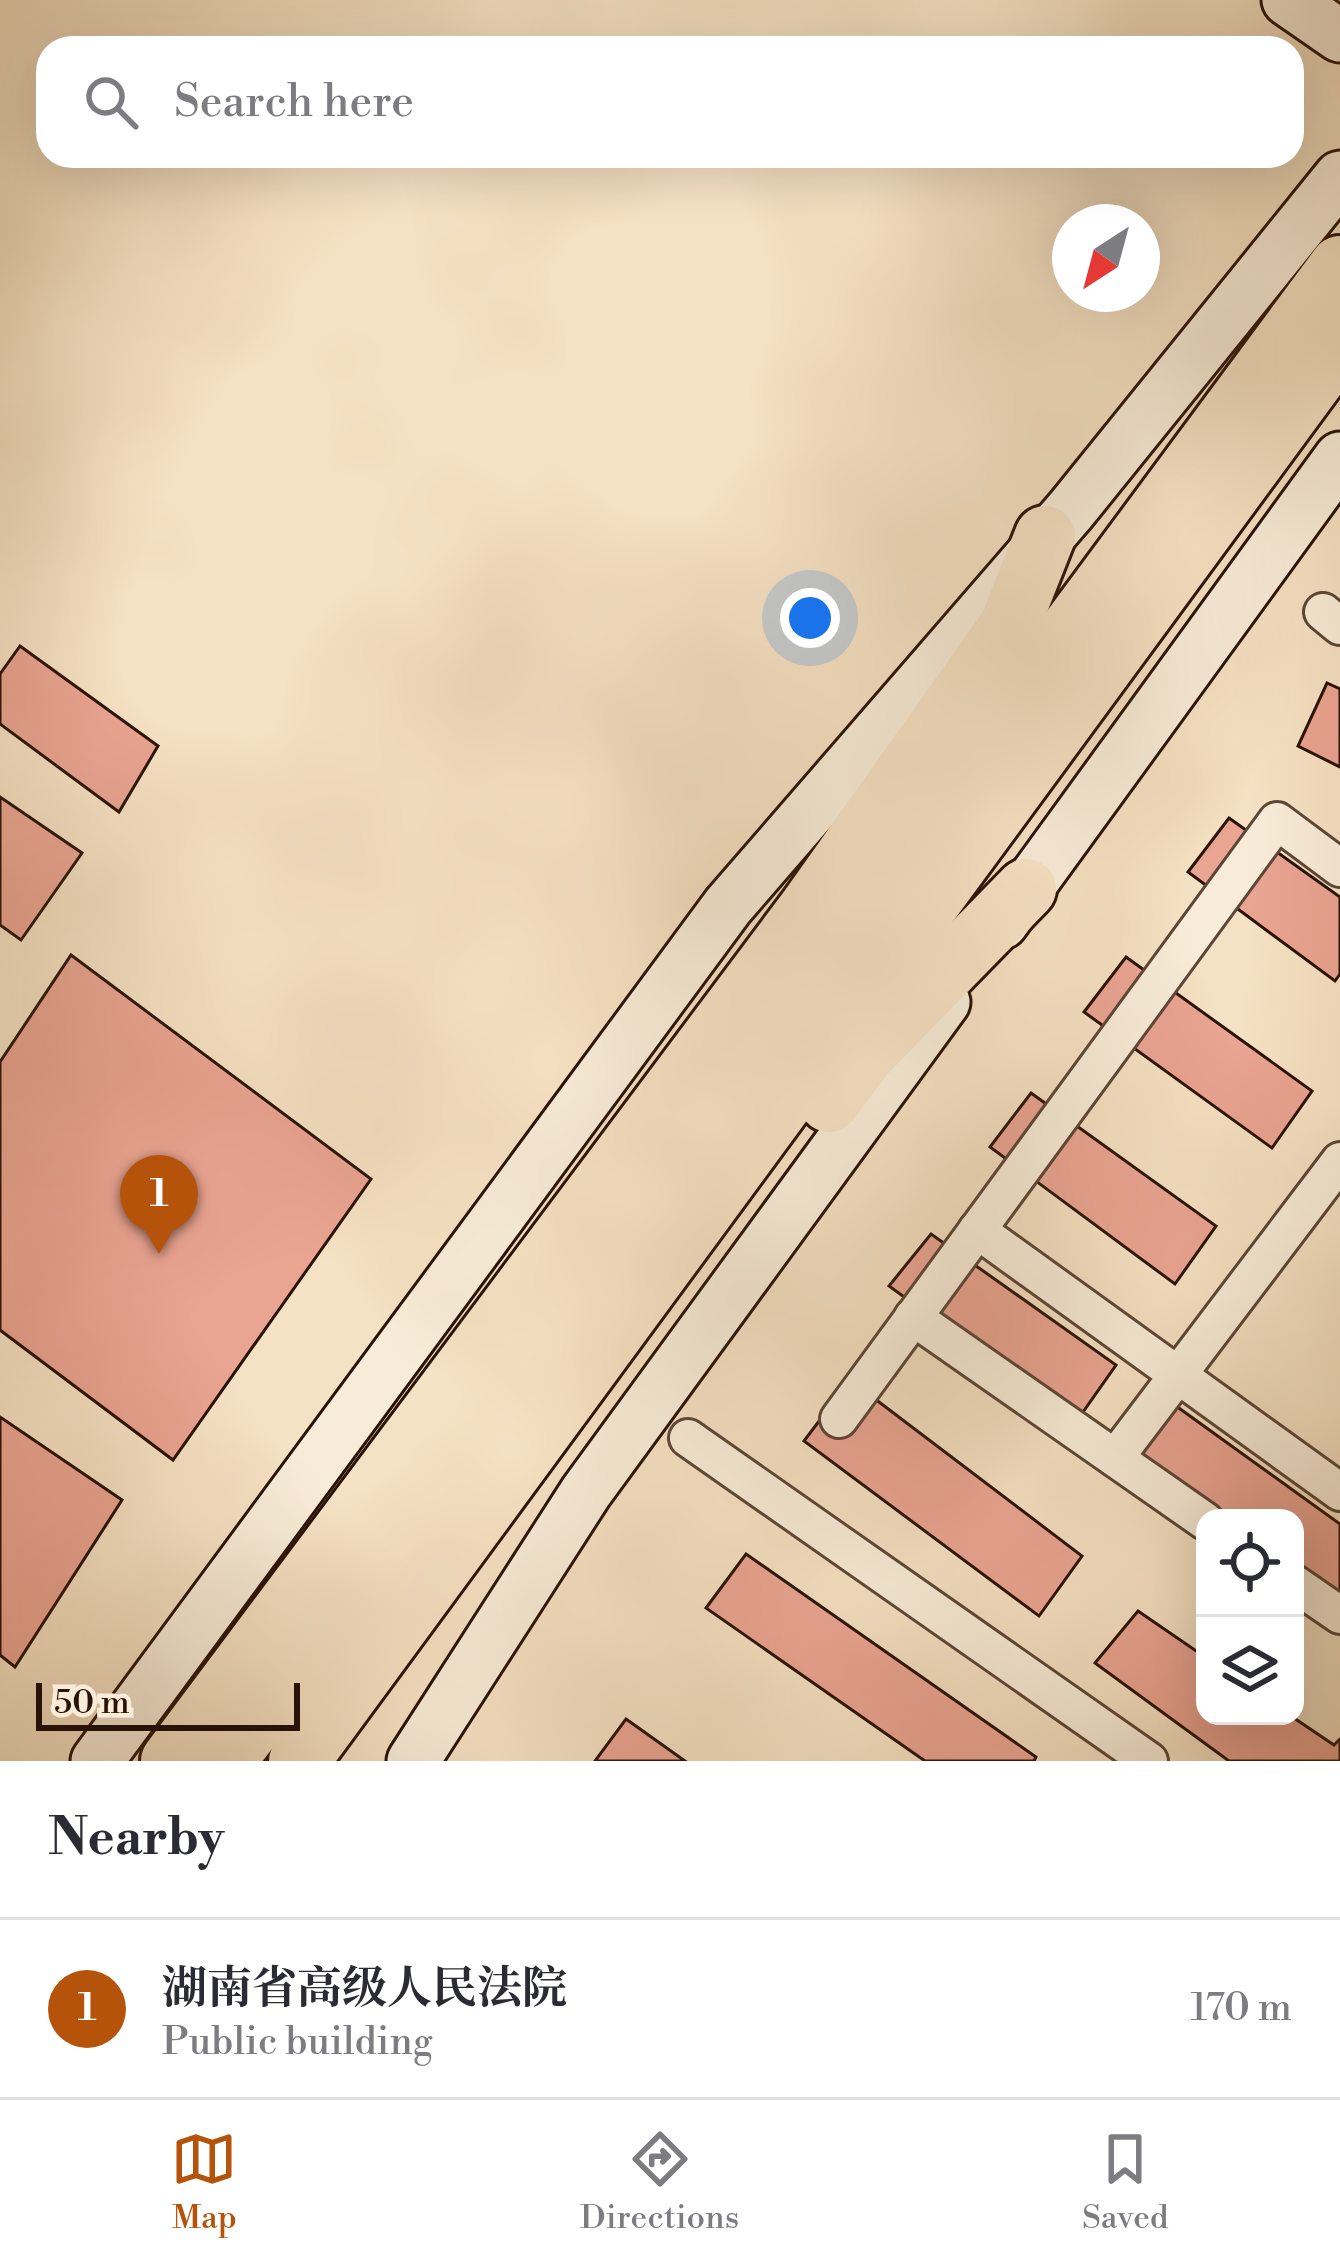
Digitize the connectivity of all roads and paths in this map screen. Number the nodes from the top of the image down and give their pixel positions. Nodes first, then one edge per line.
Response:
1 (1288, 0) edge
2 (1340, 37) edge
3 (1340, 177) edge
4 (1340, 266) edge
5 (1340, 344) edge
6 (1340, 458) edge
7 (1046, 536) junction
8 (1340, 868) edge
9 (1027, 890) junction
10 (1340, 1161) edge
11 (977, 1230) junction
12 (913, 1317) junction
13 (1179, 1373) junction
14 (838, 1419) dead end
15 (688, 1438) dead end
16 (1115, 1458) junction
17 (1340, 1492) edge
18 (1196, 1515) edge
19 (1304, 1590) edge
20 (1340, 1615) edge
21 (97, 1761) edge
22 (171, 1761) edge
23 (225, 1761) edge
24 (299, 1761) edge
25 (338, 1761) edge
26 (412, 1761) edge
27 (1149, 1761) edge

1 - 2 main road
3 - 7 main road
4 - 23 highway
5 - 24 highway
6 - 9 main road
7 - 21 main road
7 - 22 highway
8 - 11 street
9 - 25 highway
9 - 26 main road
10 - 13 street
11 - 12 street
11 - 13 street
12 - 14 street
12 - 16 street
13 - 16 street
13 - 17 street
15 - 27 street
16 - 18 street
19 - 20 street

